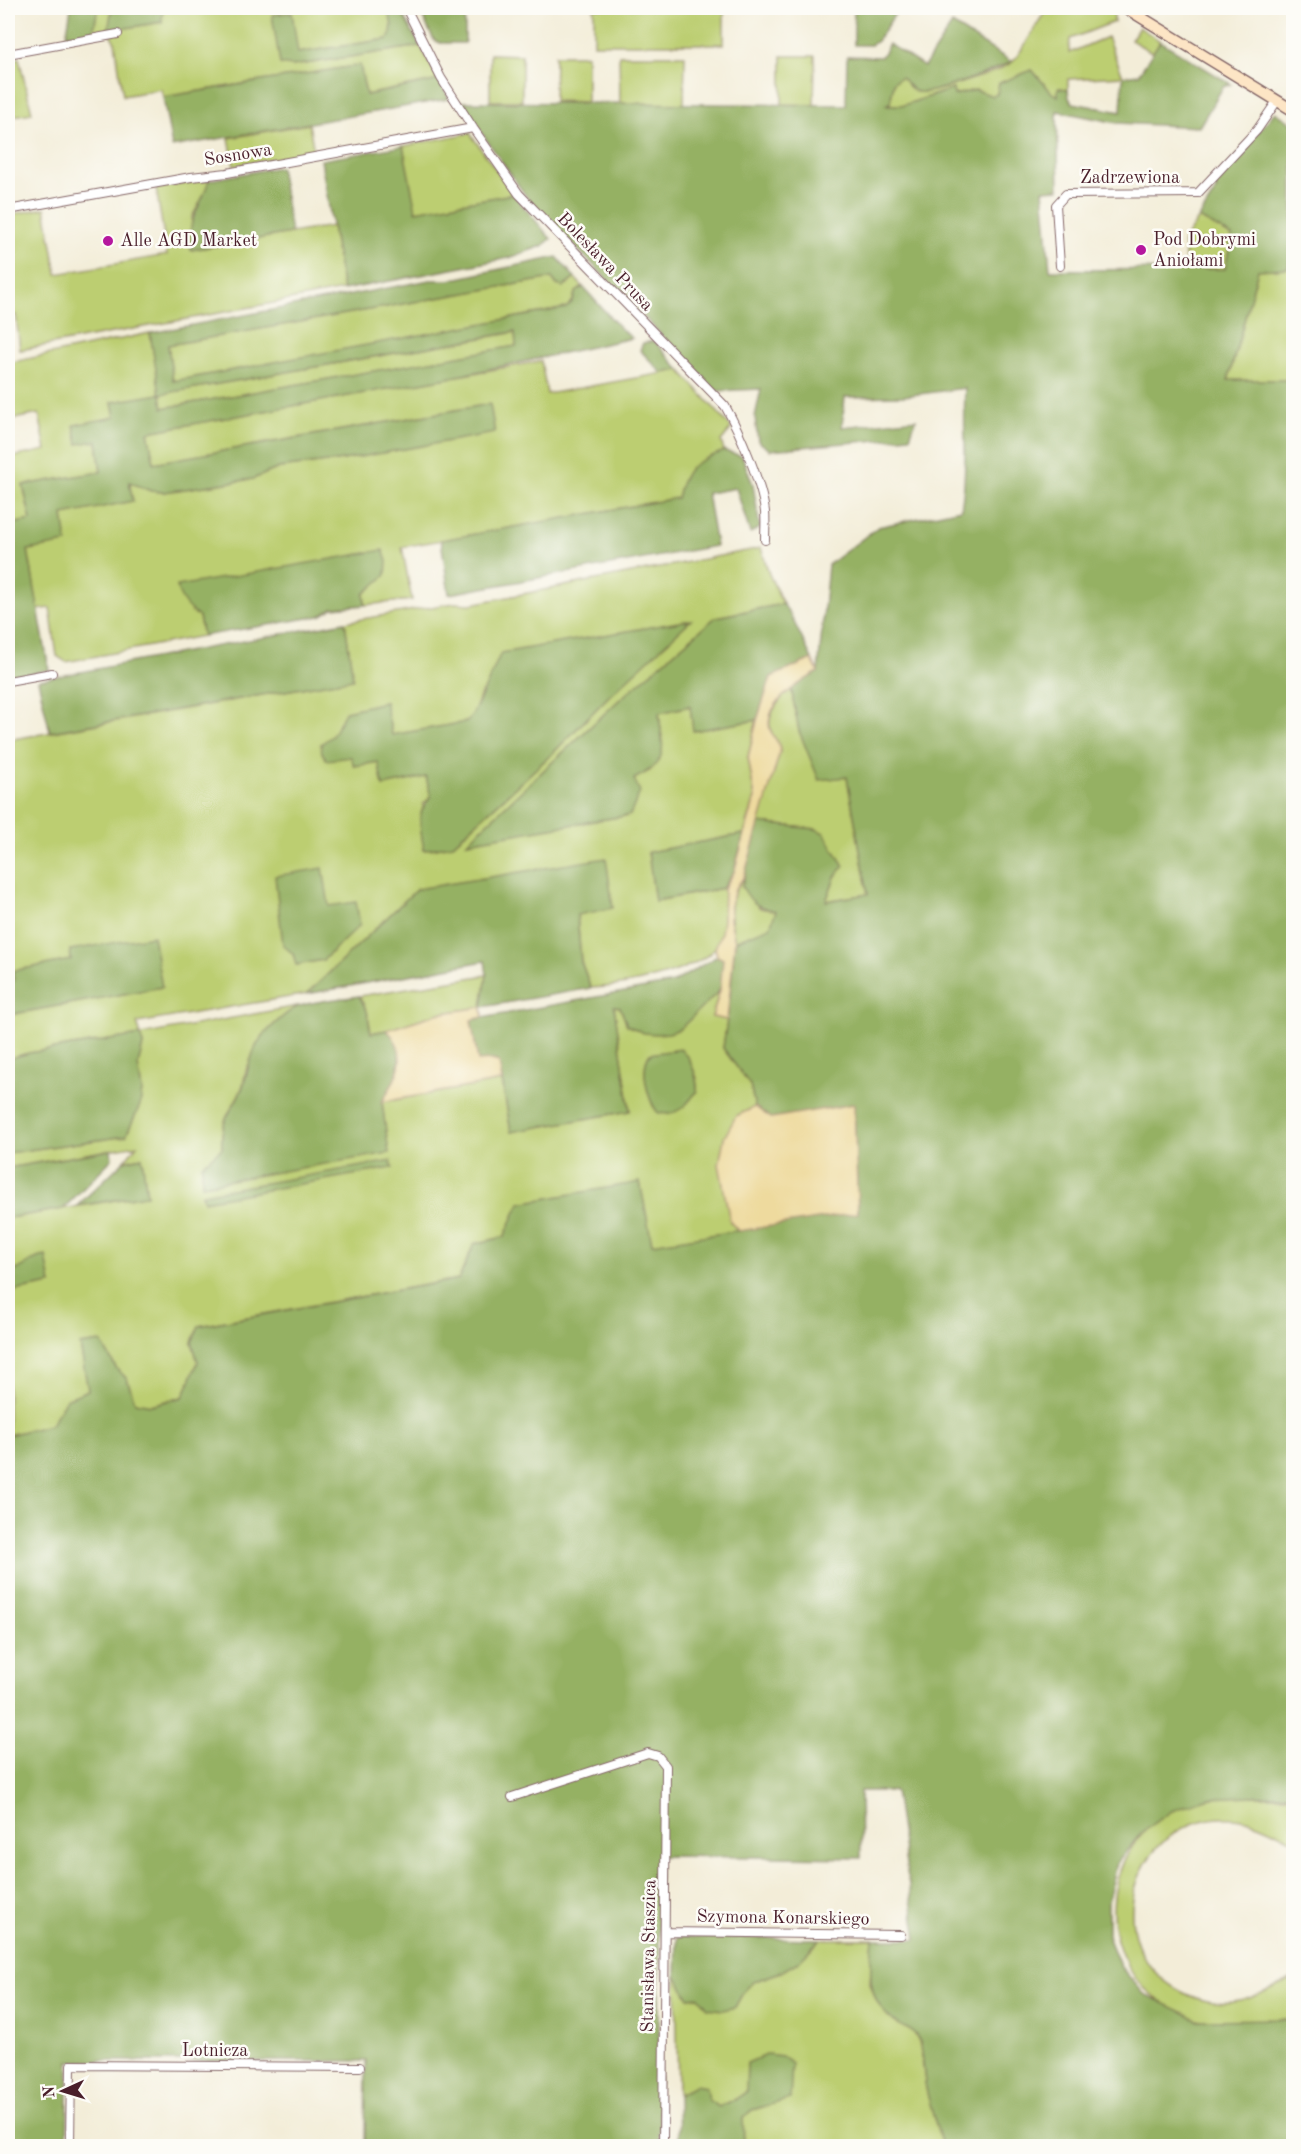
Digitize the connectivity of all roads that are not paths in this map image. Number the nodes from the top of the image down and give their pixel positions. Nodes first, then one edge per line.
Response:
1 (406, 8) edge
2 (1126, 8) edge
3 (118, 34) dead end
4 (8, 54) edge
5 (1278, 101) junction
6 (1293, 111) edge
7 (473, 128) junction
8 (8, 210) edge
9 (1060, 266) dead end
10 (765, 540) dead end
11 (52, 673) dead end
12 (8, 681) edge
13 (513, 1797) dead end
14 (665, 1932) junction
15 (901, 1935) dead end
16 (360, 2067) dead end
17 (70, 2146) edge
18 (663, 2146) edge

1 - 7 street, Bolesława Prusa
2 - 5 main road
3 - 4 street
5 - 6 main road
5 - 9 street, Zadrzewiona
7 - 8 street, Sosnowa
7 - 10 street, Bolesława Prusa
11 - 12 street
13 - 14 street, Stanisława Staszica
14 - 15 street, Szymona Konarskiego
14 - 18 street, Stanisława Staszica
16 - 17 street, Lotnicza

